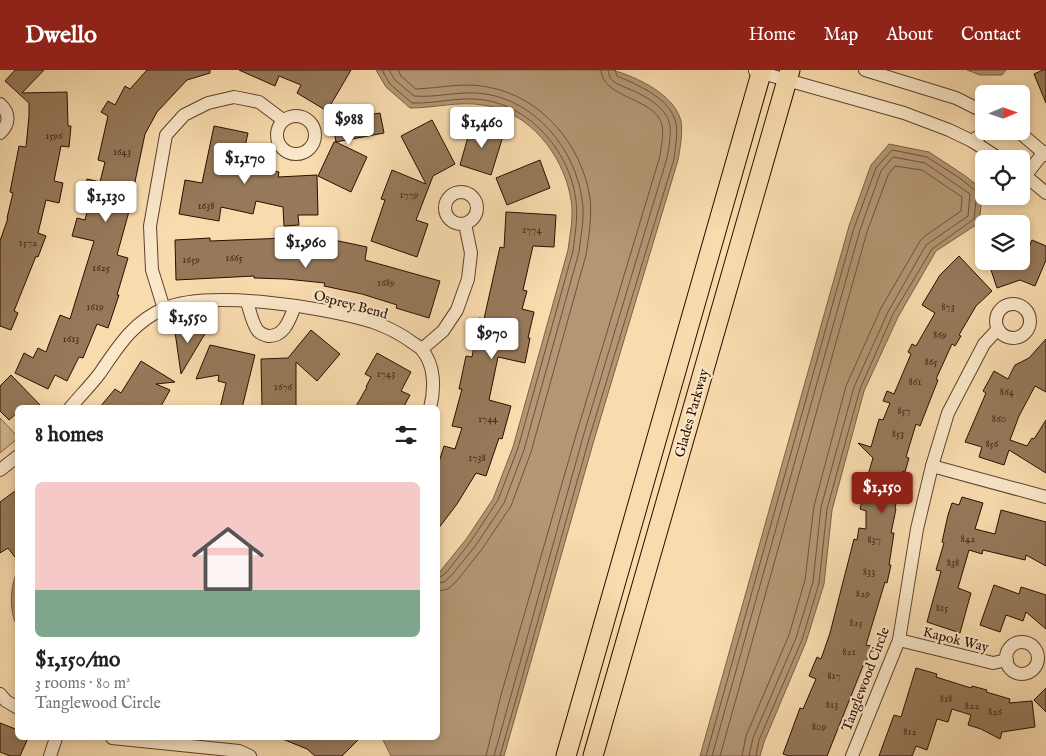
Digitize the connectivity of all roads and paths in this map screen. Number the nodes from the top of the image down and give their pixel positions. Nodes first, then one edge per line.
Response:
1 (865, 70) edge
2 (758, 71) edge
3 (788, 75) edge
4 (0, 104) edge
5 (975, 108) edge
6 (283, 120) dead end
7 (0, 133) edge
8 (975, 140) edge
9 (1029, 140) edge
10 (972, 142) junction
11 (985, 150) edge
12 (1045, 154) edge
13 (1030, 168) edge
14 (1030, 178) edge
15 (1046, 192) edge
16 (465, 224) dead end
17 (246, 302) junction
18 (295, 306) junction
19 (164, 309) junction
20 (998, 329) dead end
21 (422, 349) junction
22 (73, 405) edge
23 (431, 405) edge
24 (15, 458) edge
25 (932, 466) junction
26 (0, 470) edge
27 (1046, 497) edge
28 (899, 640) junction
29 (1006, 660) dead end
30 (0, 694) edge
31 (15, 706) edge
32 (55, 740) edge
33 (132, 740) edge
34 (50, 756) edge
35 (250, 756) edge
36 (566, 756) edge
37 (593, 756) edge
38 (852, 756) edge

1 - 5 street
2 - 3 street
2 - 36 main road, Glades Parkway
3 - 10 street
3 - 37 main road, Glades Parkway
4 - 7 street
6 - 19 street
8 - 10 street
9 - 12 street
10 - 11 street
12 - 13 street
14 - 15 street
16 - 21 street
17 - 18 street, Osprey Bend
17 - 18 street, Osprey Bend
17 - 19 street, Osprey Bend
18 - 21 street, Osprey Bend
19 - 22 street, Osprey Bend
20 - 25 street, Tanglewood Circle
21 - 23 street
24 - 26 street
25 - 27 street
25 - 28 street, Tanglewood Circle
28 - 29 street, Kapok Way
28 - 38 street, Tanglewood Circle
30 - 31 street
32 - 34 street
33 - 35 street

